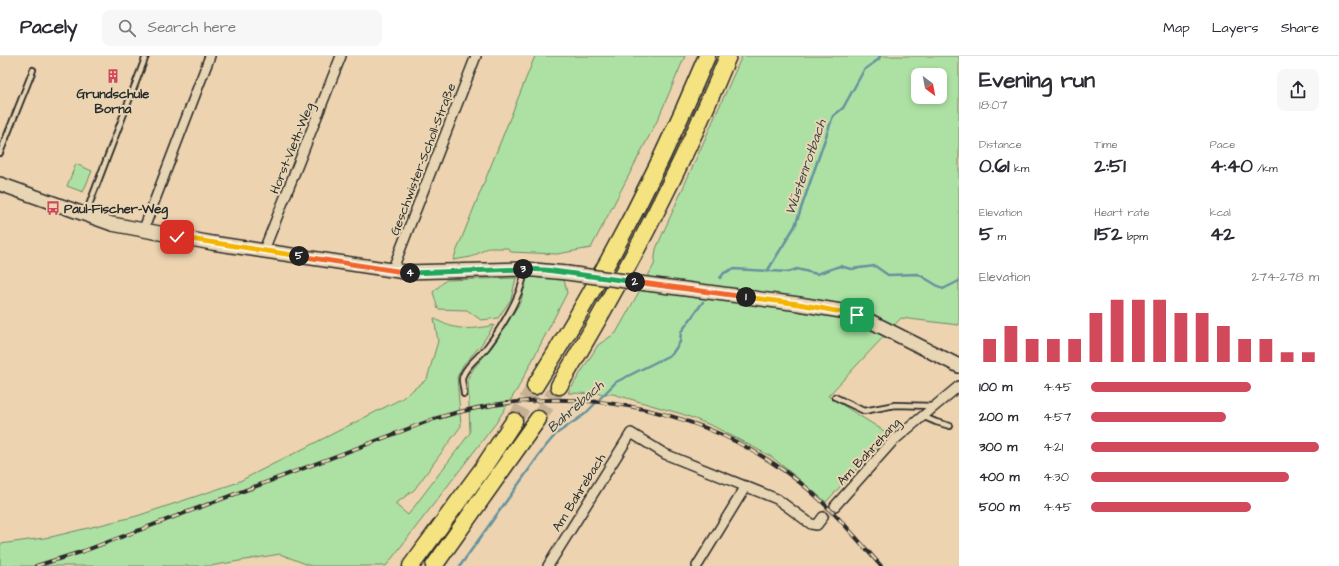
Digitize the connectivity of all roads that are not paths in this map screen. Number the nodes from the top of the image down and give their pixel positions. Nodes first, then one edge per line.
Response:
1 (146, 56) edge
2 (210, 56) edge
3 (341, 56) edge
4 (476, 56) edge
5 (707, 56) edge
6 (728, 56) edge
7 (33, 70) dead end
8 (0, 153) edge
9 (0, 184) edge
10 (85, 214) junction
11 (143, 231) junction
12 (264, 250) junction
13 (524, 269) junction
14 (392, 271) junction
15 (959, 366) edge
16 (536, 386) tunnel mouth
17 (559, 386) tunnel mouth
18 (959, 386) edge
19 (464, 394) dead end
20 (835, 397) dead end
21 (934, 406) junction
22 (922, 416) junction
23 (538, 419) tunnel mouth
24 (514, 421) tunnel mouth
25 (950, 426) dead end
26 (746, 486) junction
27 (835, 506) tunnel mouth
28 (823, 518) tunnel mouth
29 (411, 566) edge
30 (434, 566) edge
31 (548, 566) edge
32 (697, 566) edge

1 - 10 lane
2 - 11 street
3 - 12 street, Horst-Vieth-Weg
4 - 14 street, Geschwister-Scholl-Straße
5 - 16 highway
6 - 17 highway
7 - 8 lane
9 - 10 street
10 - 11 street
11 - 12 street
12 - 14 street
13 - 14 street
13 - 15 street, bridge
13 - 19 lane
18 - 21 street, Am Bahrehang
20 - 21 lane
21 - 22 street, Am Bahrehang
22 - 25 lane
22 - 27 street, Am Bahrehang
23 - 30 highway
24 - 29 highway
26 - 28 street
26 - 31 street, Am Bahrebach
26 - 32 street

